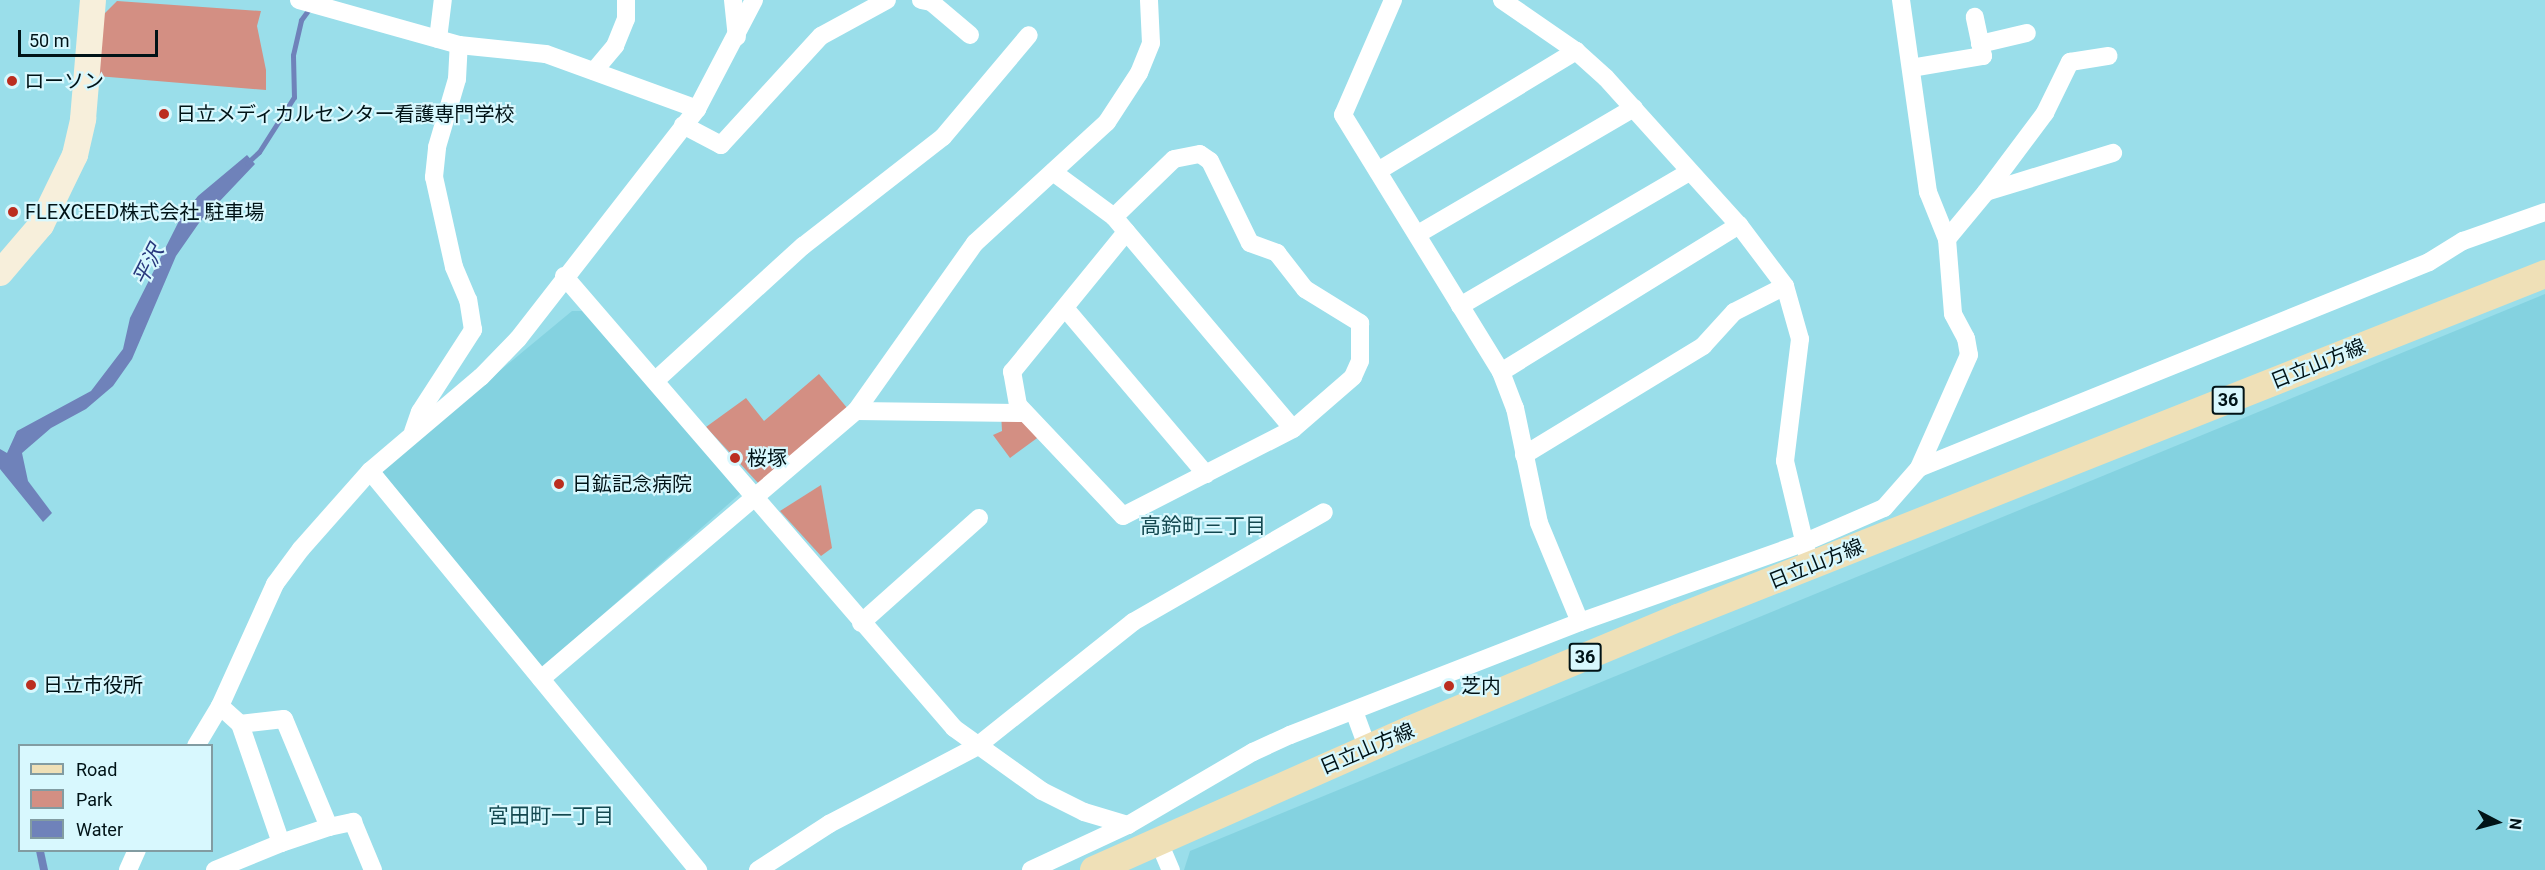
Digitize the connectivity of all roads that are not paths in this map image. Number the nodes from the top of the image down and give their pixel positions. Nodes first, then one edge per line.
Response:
1 (93, 0) edge
2 (300, 0) edge
3 (443, 0) edge
4 (626, 0) edge
5 (733, 0) edge
6 (754, 0) edge
7 (887, 0) edge
8 (921, 0) edge
9 (1149, 0) edge
10 (1392, 0) edge
11 (1502, 0) edge
12 (1901, 0) edge
13 (1975, 17) dead end
14 (2027, 33) dead end
15 (969, 34) dead end
16 (1029, 35) dead end
17 (736, 37) junction
18 (438, 39) junction
19 (1980, 44) junction
20 (459, 45) junction
21 (1576, 51) junction
22 (2109, 56) dead end
23 (1911, 68) junction
24 (594, 71) junction
25 (1634, 108) junction
26 (697, 109) junction
27 (683, 125) junction
28 (2114, 153) dead end
29 (1378, 171) junction
30 (1053, 172) junction
31 (1689, 172) junction
32 (1986, 192) junction
33 (2545, 212) edge
34 (1114, 217) junction
35 (1739, 225) junction
36 (1126, 232) junction
37 (1418, 234) junction
38 (1947, 239) junction
39 (0, 273) edge
40 (2545, 274) edge
41 (564, 276) junction
42 (1785, 286) junction
43 (1460, 306) junction
44 (1065, 308) junction
45 (1501, 372) junction
46 (656, 380) junction
47 (856, 411) junction
48 (1025, 413) junction
49 (1293, 429) junction
50 (413, 434) junction
51 (1524, 455) junction
52 (1919, 468) junction
53 (370, 471) junction
54 (1206, 474) junction
55 (755, 495) junction
56 (1324, 512) dead end
57 (979, 518) dead end
58 (1807, 555) junction
59 (861, 622) junction
60 (1580, 622) junction
61 (541, 679) junction
62 (219, 706) junction
63 (1354, 711) junction
64 (240, 724) junction
65 (197, 744) edge
66 (976, 747) junction
67 (1368, 749) junction
68 (1128, 825) junction
69 (329, 827) junction
70 (1158, 840) junction
71 (281, 843) junction
72 (136, 852) edge
73 (258, 862) edge
74 (128, 870) edge
75 (215, 870) edge
76 (373, 870) edge
77 (698, 870) edge
78 (758, 870) edge
79 (1031, 870) edge
80 (1094, 870) edge
81 (1171, 870) edge

1 - 39 street
2 - 18 street
3 - 18 street
4 - 24 street
5 - 17 street
6 - 17 street
7 - 27 street
8 - 15 street
9 - 30 street
10 - 29 street
11 - 21 street
12 - 23 street
13 - 19 street
14 - 19 street
16 - 46 street
17 - 26 street
18 - 20 street
19 - 23 street
20 - 24 street
20 - 50 street
21 - 25 street
21 - 29 street
22 - 32 street
23 - 38 street
24 - 26 street
25 - 31 street
25 - 37 street
26 - 27 street
27 - 41 street
28 - 32 street
29 - 37 street
30 - 34 street
30 - 47 street
31 - 35 street
31 - 43 street
32 - 38 street
33 - 52 street
34 - 36 street
34 - 49 street
35 - 42 street
35 - 45 street
36 - 44 street
36 - 49 street
37 - 43 street
38 - 52 street
40 - 58 main road, 日立山方線 / 36
41 - 46 street
41 - 50 street
42 - 51 street
42 - 58 street
43 - 45 street
44 - 48 street
44 - 54 street
45 - 51 street
46 - 55 street
47 - 48 street
47 - 55 street
48 - 54 street
49 - 54 street
50 - 53 street
51 - 60 street
52 - 58 street
53 - 61 street
53 - 62 street
55 - 59 street
55 - 61 street
56 - 66 street
57 - 59 street
58 - 60 street
58 - 67 main road, 日立山方線 / 36
59 - 66 street
60 - 63 street
61 - 77 street
62 - 64 street
62 - 65 street
63 - 67 street
63 - 68 street
64 - 69 street
64 - 71 street
66 - 68 street
66 - 78 street
67 - 70 main road, 日立山方線 / 36
68 - 79 street
69 - 71 street
69 - 76 street
70 - 80 main road, 日立山方線 / 36
70 - 81 street
71 - 73 street
72 - 74 street
73 - 75 street

